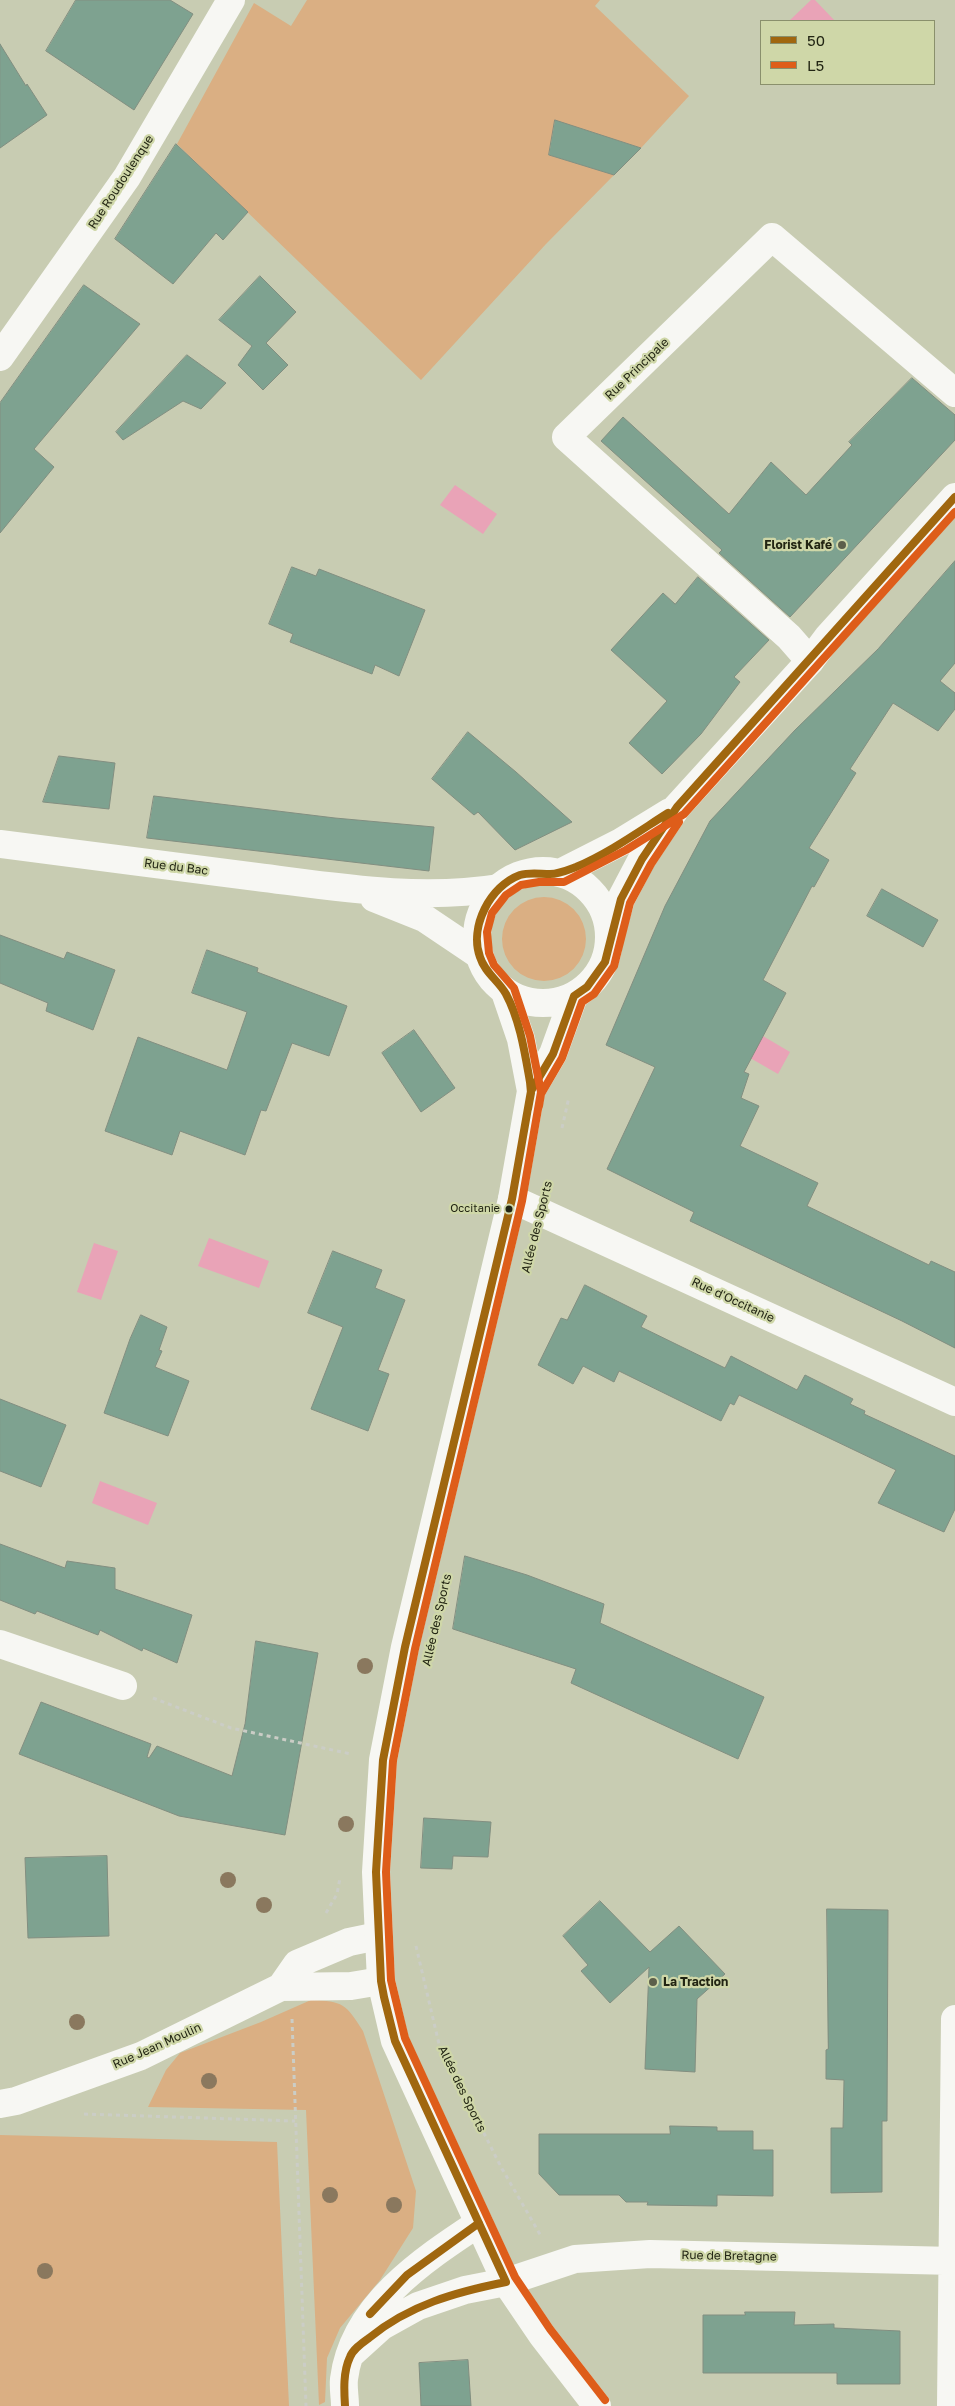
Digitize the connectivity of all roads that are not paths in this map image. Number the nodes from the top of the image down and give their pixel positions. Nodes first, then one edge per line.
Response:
1 (231, 0) edge
2 (0, 358) edge
3 (955, 393) edge
4 (955, 497) edge
5 (810, 661) junction
6 (677, 807) junction
7 (0, 844) edge
8 (560, 873) junction
9 (499, 888) junction
10 (352, 889) junction
11 (609, 940) junction
12 (479, 955) junction
13 (506, 992) junction
14 (574, 996) junction
15 (531, 1091) junction
16 (512, 1199) junction
17 (955, 1402) edge
18 (0, 1644) edge
19 (124, 1686) road end
20 (378, 1936) junction
21 (381, 1981) junction
22 (286, 1998) junction
23 (955, 2018) edge
24 (0, 2104) edge
25 (954, 2104) edge
26 (479, 2223) junction
27 (953, 2262) edge
28 (506, 2282) junction
29 (350, 2355) junction
30 (345, 2406) edge
31 (597, 2406) edge
32 (951, 2406) edge

1 - 2 street, Rue Roudoulenque
3 - 5 street, Rue Principale
4 - 5 street
5 - 6 street
6 - 8 street
6 - 11 street
7 - 10 street, Rue du Bac
8 - 9 street
8 - 11 street
9 - 10 street, Rue du Bac
9 - 12 street
10 - 12 street, Rue du Bac
11 - 14 street
12 - 13 street
13 - 14 street
13 - 15 street, Allée des Sports
14 - 15 street, Allée des Sports
15 - 16 street, Allée des Sports
16 - 17 street, Rue d'Occitanie
16 - 20 street, Allée des Sports
18 - 19 street
20 - 21 street, Allée des Sports
20 - 22 street, Rue Jean Moulin
21 - 22 street, Rue Jean Moulin
21 - 26 street, Allée des Sports
22 - 24 street, Rue Jean Moulin
23 - 25 street
25 - 27 street
26 - 28 street, Allée des Sports
26 - 29 street
27 - 28 street, Rue de Bretagne
27 - 32 street
28 - 29 street, Rue de Bretagne
28 - 31 street, Allée des Sports
29 - 30 street

